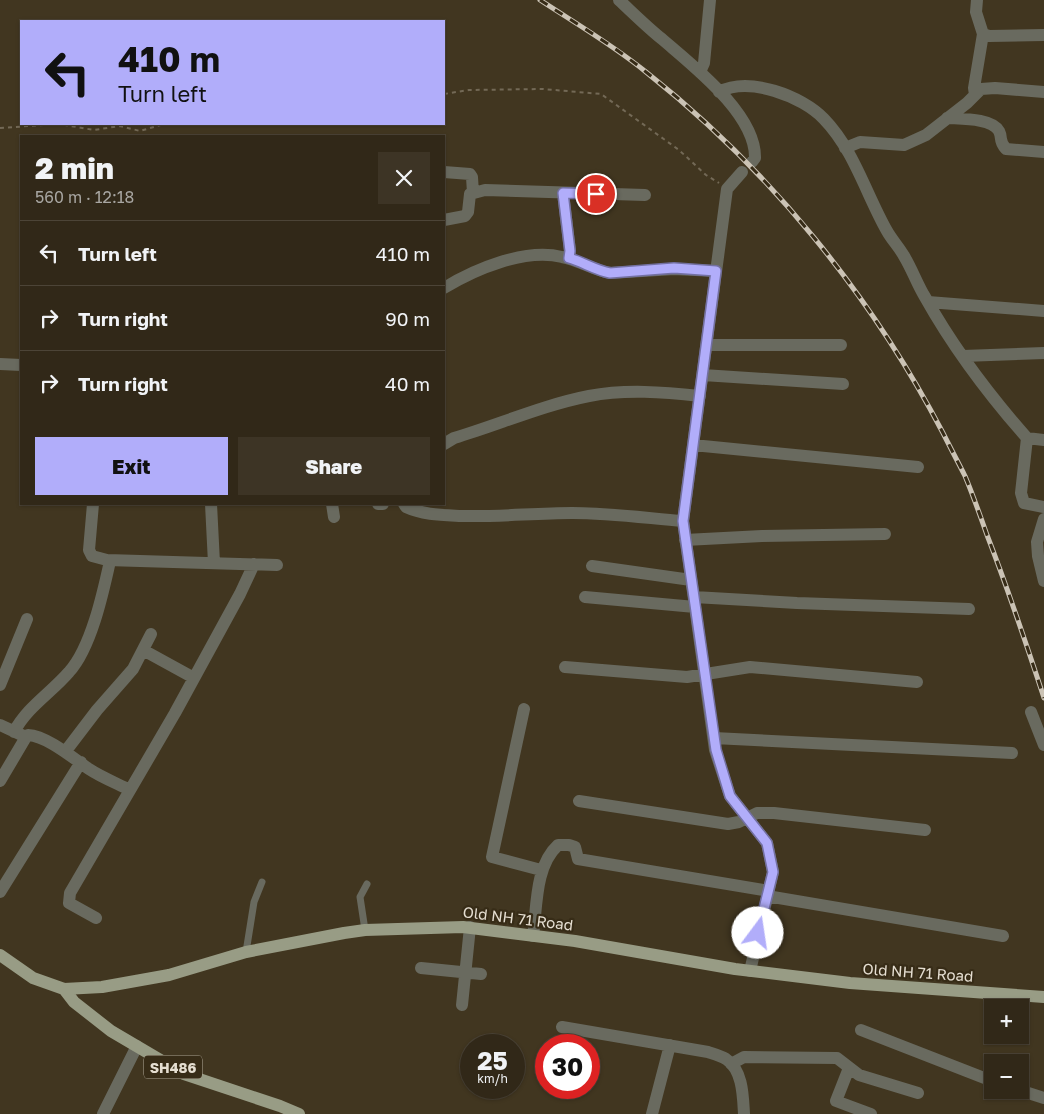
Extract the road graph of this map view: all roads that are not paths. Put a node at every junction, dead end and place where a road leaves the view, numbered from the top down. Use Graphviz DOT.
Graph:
graph roads {
  1 [pos="619,0"];
  2 [pos="710,0"];
  3 [pos="978,0"];
  4 [pos="983,34"];
  5 [pos="1044,35"];
  6 [pos="700,72"];
  7 [pos="719,92"];
  8 [pos="1044,92"];
  9 [pos="974,94"];
  10 [pos="948,118"];
  11 [pos="845,148"];
  12 [pos="1044,152"];
  13 [pos="752,162"];
  14 [pos="445,172"];
  15 [pos="742,172"];
  16 [pos="473,193"];
  17 [pos="563,193"];
  18 [pos="645,195"];
  19 [pos="445,220"];
  20 [pos="569,258"];
  21 [pos="716,271"];
  22 [pos="445,287"];
  23 [pos="928,302"];
  24 [pos="1044,311"];
  25 [pos="707,345"];
  26 [pos="840,345"];
  27 [pos="1044,353"];
  28 [pos="963,356"];
  29 [pos="0,364"];
  30 [pos="20,365"];
  31 [pos="703,375"];
  32 [pos="843,384"];
  33 [pos="700,396"];
  34 [pos="1027,438"];
  35 [pos="1044,440"];
  36 [pos="445,443"];
  37 [pos="693,445"];
  38 [pos="918,467"];
  39 [pos="93,505"];
  40 [pos="211,505"];
  41 [pos="332,505"];
  42 [pos="405,505"];
  43 [pos="1044,507"];
  44 [pos="334,517"];
  45 [pos="1044,519"];
  46 [pos="683,521"];
  47 [pos="885,534"];
  48 [pos="685,540"];
  49 [pos="110,560"];
  50 [pos="214,563"];
  51 [pos="254,564"];
  52 [pos="278,565"];
  53 [pos="592,566"];
  54 [pos="691,580"];
  55 [pos="1044,581"];
  56 [pos="585,597"];
  57 [pos="694,602"];
  58 [pos="969,609"];
  59 [pos="27,619"];
  60 [pos="151,634"];
  61 [pos="143,650"];
  62 [pos="565,667"];
  63 [pos="705,674"];
  64 [pos="194,678"];
  65 [pos="917,682"];
  66 [pos="0,685"];
  67 [pos="524,709"];
  68 [pos="1031,712"];
  69 [pos="0,726"];
  70 [pos="14,732"];
  71 [pos="26,737"];
  72 [pos="714,738"];
  73 [pos="1044,745"];
  74 [pos="65,752"];
  75 [pos="1012,753"];
  76 [pos="81,762"];
  77 [pos="0,781"];
  78 [pos="130,790"];
  79 [pos="579,801"];
  80 [pos="748,818"];
  81 [pos="925,830"];
  82 [pos="542,870"];
  83 [pos="262,882"];
  84 [pos="367,884"];
  85 [pos="0,892"];
  86 [pos="768,894"];
  87 [pos="96,918"];
  88 [pos="470,927"];
  89 [pos="366,930"];
  90 [pos="533,936"];
  91 [pos="1003,936"];
  92 [pos="246,952"];
  93 [pos="0,955"];
  94 [pos="421,968"];
  95 [pos="750,970"];
  96 [pos="465,972"];
  97 [pos="481,974"];
  98 [pos="64,989"];
  99 [pos="1044,998"];
  100 [pos="462,1005"];
  101 [pos="562,1027"];
  102 [pos="861,1030"];
  103 [pos="670,1045"];
  104 [pos="137,1046"];
  105 [pos="731,1064"];
  106 [pos="849,1068"];
  107 [pos="984,1078"];
  108 [pos="918,1093"];
  109 [pos="1029,1093"];
  110 [pos="1044,1098"];
  111 [pos="293,1113"];
  112 [pos="865,1113"];
  113 [pos="103,1114"];
  114 [pos="652,1114"];
  115 [pos="744,1114"];
  1 -- 6 [label="street"];
  2 -- 6 [label="street"];
  3 -- 4 [label="street"];
  4 -- 5 [label="street"];
  4 -- 9 [label="street"];
  6 -- 7 [label="street"];
  7 -- 11 [label="street"];
  7 -- 13 [label="street"];
  8 -- 9 [label="street"];
  9 -- 10 [label="street"];
  10 -- 11 [label="street"];
  10 -- 12 [label="street"];
  11 -- 23 [label="street"];
  14 -- 16 [label="street"];
  15 -- 21 [label="street"];
  16 -- 17 [label="street"];
  16 -- 19 [label="street"];
  17 -- 18 [label="street"];
  17 -- 20 [label="street"];
  20 -- 21 [label="street"];
  20 -- 22 [label="street"];
  21 -- 25 [label="street"];
  23 -- 24 [label="street"];
  23 -- 28 [label="street"];
  25 -- 26 [label="street"];
  25 -- 31 [label="street"];
  27 -- 28 [label="street"];
  28 -- 34 [label="street"];
  29 -- 30 [label="street"];
  31 -- 32 [label="street"];
  31 -- 33 [label="street"];
  33 -- 36 [label="street"];
  33 -- 37 [label="street"];
  34 -- 35 [label="street"];
  34 -- 43 [label="street"];
  37 -- 38 [label="street"];
  37 -- 46 [label="street"];
  39 -- 49 [label="street"];
  40 -- 50 [label="street"];
  41 -- 44 [label="street"];
  42 -- 46 [label="street"];
  45 -- 55 [label="street"];
  46 -- 48 [label="street"];
  47 -- 48 [label="street"];
  48 -- 54 [label="street"];
  49 -- 50 [label="street"];
  49 -- 70 [label="street"];
  50 -- 51 [label="street"];
  51 -- 52 [label="street"];
  51 -- 64 [label="street"];
  53 -- 54 [label="street"];
  54 -- 57 [label="street"];
  56 -- 57 [label="street"];
  57 -- 58 [label="street"];
  57 -- 63 [label="street"];
  59 -- 66 [label="street"];
  60 -- 61 [label="street"];
  61 -- 64 [label="street"];
  61 -- 74 [label="street"];
  62 -- 63 [label="street"];
  63 -- 65 [label="street"];
  63 -- 72 [label="street"];
  64 -- 78 [label="street"];
  67 -- 82 [label="street"];
  68 -- 73 [label="street"];
  69 -- 70 [label="street"];
  70 -- 71 [label="street"];
  71 -- 74 [label="street"];
  71 -- 77 [label="street"];
  72 -- 75 [label="street"];
  72 -- 80 [label="street"];
  74 -- 76 [label="street"];
  76 -- 78 [label="street"];
  76 -- 85 [label="street"];
  78 -- 87 [label="street"];
  79 -- 80 [label="street"];
  80 -- 81 [label="street"];
  80 -- 86 [label="street"];
  82 -- 86 [label="street"];
  82 -- 90 [label="street"];
  83 -- 92 [label="lane"];
  84 -- 89 [label="lane"];
  86 -- 91 [label="street"];
  86 -- 95 [label="street"];
  88 -- 89 [label="main road, Old NH 71 Road"];
  88 -- 90 [label="main road, Old NH 71 Road"];
  88 -- 96 [label="street"];
  89 -- 92 [label="main road, Old NH 71 Road"];
  90 -- 95 [label="main road, Old NH 71 Road"];
  92 -- 98 [label="main road, Old NH 71 Road"];
  93 -- 98 [label="main road, Old NH 71 Road"];
  94 -- 96 [label="street"];
  95 -- 99 [label="main road, Old NH 71 Road"];
  96 -- 97 [label="street"];
  96 -- 100 [label="street"];
  98 -- 104 [label="main road, SH486"];
  101 -- 103 [label="street"];
  102 -- 107 [label="street"];
  103 -- 105 [label="street"];
  103 -- 114 [label="street"];
  104 -- 111 [label="main road, SH486"];
  104 -- 113 [label="street"];
  105 -- 106 [label="street"];
  105 -- 115 [label="street"];
  106 -- 108 [label="street"];
  106 -- 112 [label="street"];
  109 -- 110 [label="street"];
}
